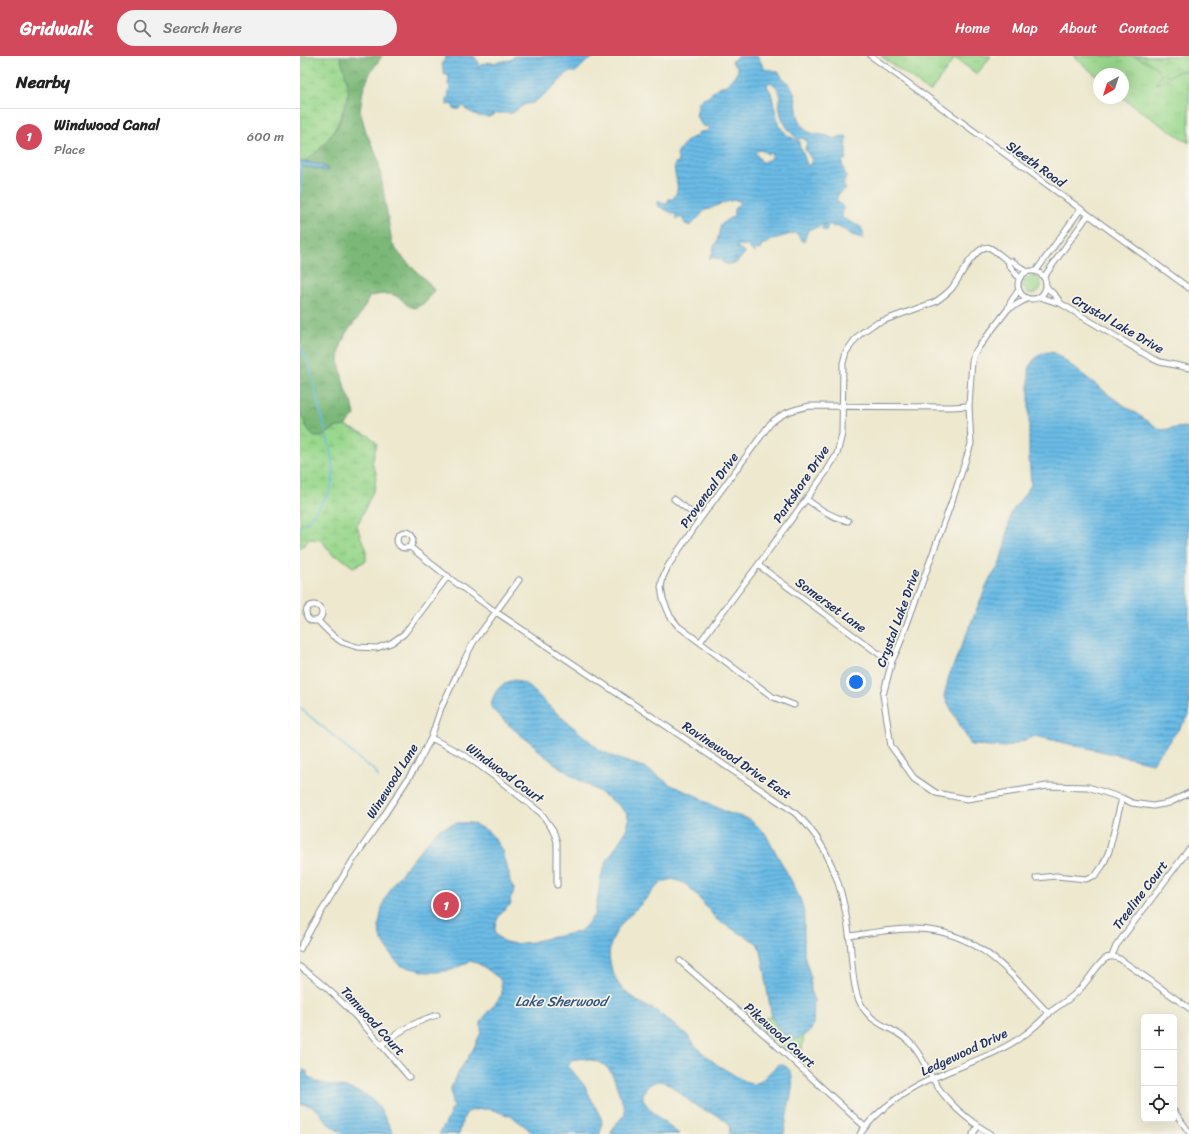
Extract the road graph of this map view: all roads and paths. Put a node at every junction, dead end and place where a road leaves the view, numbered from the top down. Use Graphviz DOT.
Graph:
graph roads {
  1 [pos="871,56"];
  2 [pos="1080,210"];
  3 [pos="1088,215"];
  4 [pos="1008,262"];
  5 [pos="1026,271"];
  6 [pos="1036,271"];
  7 [pos="1044,277"];
  8 [pos="1019,278"];
  9 [pos="1046,286"];
  10 [pos="1189,288"];
  11 [pos="1018,291"];
  12 [pos="1040,297"];
  13 [pos="1027,299"];
  14 [pos="1060,303"];
  15 [pos="1008,309"];
  16 [pos="1189,368"];
  17 [pos="843,406"];
  18 [pos="969,406"];
  19 [pos="674,499"];
  20 [pos="806,499"];
  21 [pos="700,519"];
  22 [pos="848,521"];
  23 [pos="410,547"];
  24 [pos="758,565"];
  25 [pos="448,576"];
  26 [pos="519,580"];
  27 [pos="496,612"];
  28 [pos="318,621"];
  29 [pos="700,642"];
  30 [pos="892,661"];
  31 [pos="794,705"];
  32 [pos="431,738"];
  33 [pos="1189,793"];
  34 [pos="1122,798"];
  35 [pos="1189,849"];
  36 [pos="1036,878"];
  37 [pos="557,885"];
  38 [pos="849,936"];
  39 [pos="300,949"];
  40 [pos="1112,956"];
  41 [pos="680,961"];
  42 [pos="300,968"];
  43 [pos="1189,1008"];
  44 [pos="1049,1014"];
  45 [pos="437,1015"];
  46 [pos="381,1046"];
  47 [pos="409,1077"];
  48 [pos="932,1079"];
  49 [pos="1177,1116"];
  50 [pos="978,1126"];
  51 [pos="865,1127"];
  52 [pos="1189,1132"];
  53 [pos="860,1134"];
  54 [pos="973,1134"];
  55 [pos="991,1134"];
  1 -- 2 [label="street, Sleeth Road"];
  2 -- 3 [label="street, Sleeth Road"];
  2 -- 6 [label="street"];
  3 -- 7 [label="street"];
  3 -- 10 [label="street, Sleeth Road"];
  4 -- 5 [label="street, Parkshore Drive"];
  4 -- 8 [label="street, Parkshore Drive"];
  4 -- 17 [label="street, Parkshore Drive"];
  5 -- 6 [label="street"];
  5 -- 8 [label="street"];
  6 -- 7 [label="street"];
  7 -- 9 [label="street, Crystal Lake Drive"];
  8 -- 11 [label="street, Crystal Lake Drive"];
  9 -- 12 [label="street"];
  9 -- 14 [label="street, Crystal Lake Drive"];
  11 -- 13 [label="street"];
  11 -- 15 [label="street, Crystal Lake Drive"];
  12 -- 13 [label="street, Crystal Lake Drive"];
  12 -- 14 [label="street, Crystal Lake Drive"];
  13 -- 15 [label="street, Crystal Lake Drive"];
  14 -- 16 [label="street, Crystal Lake Drive"];
  15 -- 18 [label="street, Crystal Lake Drive"];
  17 -- 18 [label="street, Provencal Drive"];
  17 -- 20 [label="street, Parkshore Drive"];
  17 -- 21 [label="street, Provencal Drive"];
  18 -- 30 [label="street, Crystal Lake Drive"];
  19 -- 21 [label="street"];
  20 -- 22 [label="street"];
  20 -- 24 [label="street, Parkshore Drive"];
  21 -- 29 [label="street, Provencal Drive"];
  23 -- 25 [label="street, Ravinewood Drive East"];
  24 -- 29 [label="street, Parkshore Drive"];
  24 -- 30 [label="street, Somerset Lane"];
  25 -- 27 [label="street, Ravinewood Drive East"];
  25 -- 28 [label="street"];
  26 -- 27 [label="street, Winewood Lane"];
  27 -- 32 [label="street, Winewood Lane"];
  27 -- 38 [label="street, Ravinewood Drive East"];
  29 -- 31 [label="street, Provencal Drive"];
  30 -- 34 [label="street, Crystal Lake Drive"];
  32 -- 37 [label="street, Windwood Court"];
  32 -- 39 [label="street, Winewood Lane"];
  33 -- 34 [label="street, Crystal Lake Drive"];
  34 -- 36 [label="street"];
  35 -- 40 [label="street, Treeline Court"];
  38 -- 44 [label="street"];
  38 -- 48 [label="street, Ravinewood Drive East"];
  40 -- 43 [label="street"];
  40 -- 44 [label="street, Ledgewood Drive"];
  41 -- 51 [label="street, Pikewood Court"];
  42 -- 46 [label="street, Tamwood Court"];
  44 -- 48 [label="street, Ledgewood Drive"];
  45 -- 46 [label="street"];
  46 -- 47 [label="street, Tamwood Court"];
  48 -- 50 [label="street, Ravinewood Drive East"];
  48 -- 51 [label="street, Ledgewood Drive"];
  49 -- 52 [label="street"];
  50 -- 54 [label="street"];
  50 -- 55 [label="street, Ravinewood Drive East"];
  51 -- 53 [label="street, Ledgewood Drive"];
}
